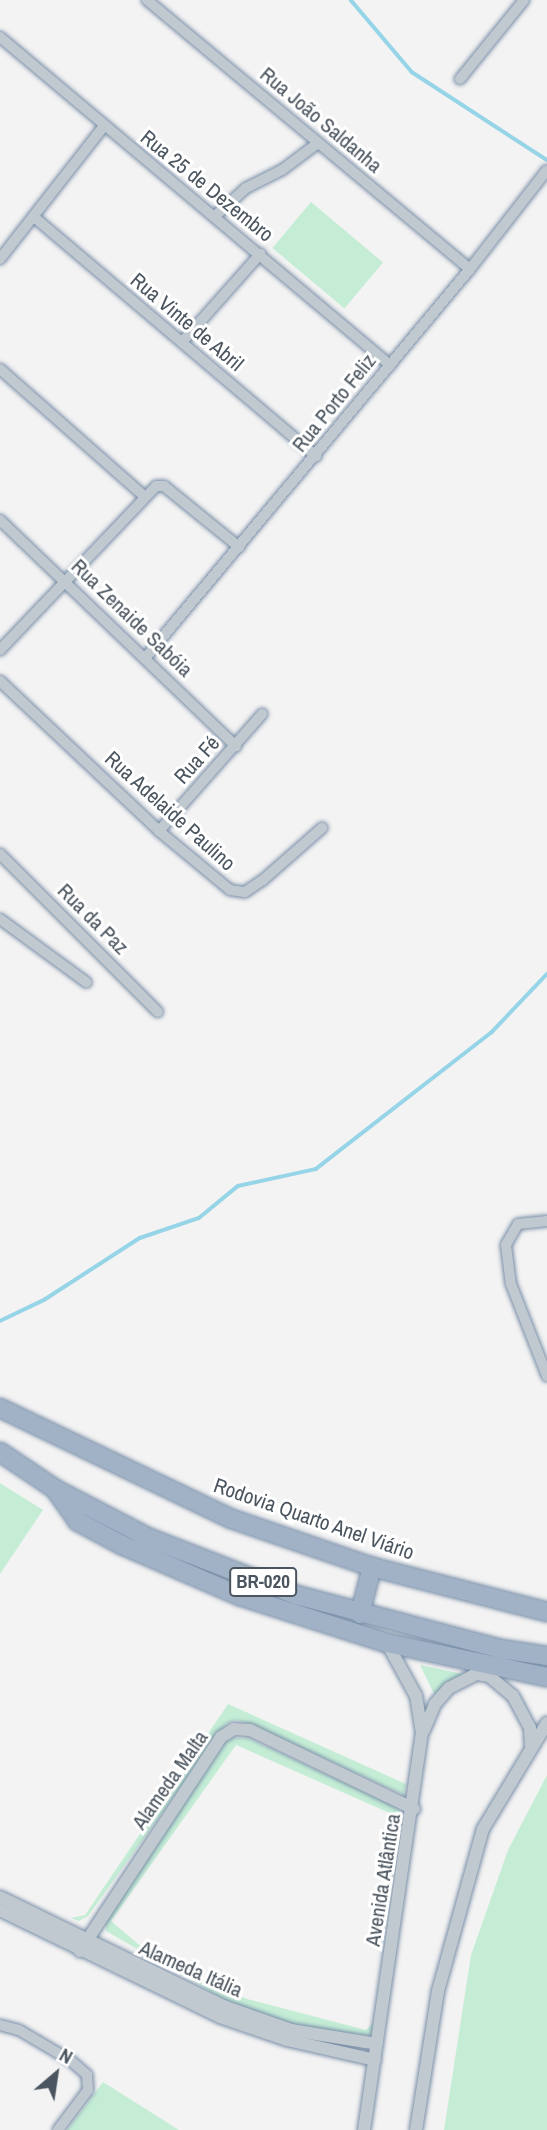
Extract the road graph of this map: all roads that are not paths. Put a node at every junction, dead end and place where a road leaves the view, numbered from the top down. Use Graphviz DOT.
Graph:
graph roads {
  1 [pos="147,0"];
  2 [pos="524,0"];
  3 [pos="0,37"];
  4 [pos="460,79"];
  5 [pos="104,126"];
  6 [pos="318,143"];
  7 [pos="547,170"];
  8 [pos="215,215"];
  9 [pos="34,217"];
  10 [pos="260,254"];
  11 [pos="0,259"];
  12 [pos="470,269"];
  13 [pos="182,342"];
  14 [pos="390,365"];
  15 [pos="0,369"];
  16 [pos="316,456"];
  17 [pos="144,496"];
  18 [pos="0,520"];
  19 [pos="239,547"];
  20 [pos="66,580"];
  21 [pos="0,650"];
  22 [pos="146,657"];
  23 [pos="0,681"];
  24 [pos="262,715"];
  25 [pos="236,746"];
  26 [pos="322,828"];
  27 [pos="159,831"];
  28 [pos="0,854"];
  29 [pos="0,919"];
  30 [pos="86,982"];
  31 [pos="158,1012"];
  32 [pos="547,1221"];
  33 [pos="547,1376"];
  34 [pos="0,1408"];
  35 [pos="0,1452"];
  36 [pos="55,1489"];
  37 [pos="372,1567"];
  38 [pos="547,1612"];
  39 [pos="360,1614"];
  40 [pos="387,1643"];
  41 [pos="547,1656"];
  42 [pos="547,1677"];
  43 [pos="547,1723"];
  44 [pos="422,1733"];
  45 [pos="531,1745"];
  46 [pos="414,1809"];
  47 [pos="0,1897"];
  48 [pos="0,1910"];
  49 [pos="81,1951"];
  50 [pos="0,2025"];
  51 [pos="377,2044"];
  52 [pos="375,2060"];
  53 [pos="58,2130"];
  54 [pos="364,2130"];
  55 [pos="416,2130"];
  1 -- 6 [label="street, Rua João Saldanha"];
  2 -- 4 [label="street"];
  3 -- 5 [label="street, Rua 25 de Dezembro"];
  5 -- 8 [label="street, Rua 25 de Dezembro"];
  5 -- 9 [label="street"];
  6 -- 8 [label="street"];
  6 -- 12 [label="street, Rua João Saldanha"];
  7 -- 12 [label="street, Rua Porto Feliz"];
  8 -- 10 [label="street, Rua 25 de Dezembro"];
  9 -- 11 [label="street"];
  9 -- 13 [label="street, Rua Vinte de Abril"];
  10 -- 13 [label="street"];
  10 -- 14 [label="street, Rua 25 de Dezembro"];
  12 -- 14 [label="street, Rua Porto Feliz"];
  13 -- 16 [label="street, Rua Vinte de Abril"];
  14 -- 16 [label="street, Rua Porto Feliz"];
  15 -- 17 [label="street"];
  16 -- 19 [label="street, Rua Porto Feliz"];
  17 -- 19 [label="street"];
  17 -- 20 [label="street"];
  18 -- 20 [label="street, Rua Zenaide Sabóia"];
  19 -- 22 [label="street, Rua Porto Feliz"];
  20 -- 21 [label="street"];
  20 -- 22 [label="street, Rua Zenaide Sabóia"];
  22 -- 25 [label="street, Rua Zenaide Sabóia"];
  23 -- 27 [label="street, Rua Adelaide Paulino"];
  24 -- 25 [label="street, Rua Fé"];
  25 -- 27 [label="street, Rua Fé"];
  26 -- 27 [label="street, Rua Adelaide Paulino"];
  28 -- 31 [label="street, Rua da Paz"];
  29 -- 30 [label="street"];
  32 -- 33 [label="street"];
  34 -- 37 [label="highway, Rodovia Quarto Anel Viário / BR-020"];
  35 -- 36 [label="highway, BR-020"];
  36 -- 39 [label="highway, BR-020"];
  36 -- 40 [label="highway"];
  37 -- 38 [label="highway, Rodovia Quarto Anel Viário / BR-020"];
  37 -- 39 [label="highway"];
  39 -- 41 [label="highway, BR-020"];
  40 -- 42 [label="highway"];
  40 -- 44 [label="street, Avenida Atlântica"];
  43 -- 45 [label="street"];
  44 -- 45 [label="street"];
  44 -- 46 [label="street, Avenida Atlântica"];
  45 -- 55 [label="street"];
  46 -- 49 [label="street, Alameda Malta"];
  46 -- 51 [label="street, Avenida Atlântica"];
  47 -- 49 [label="street, Alameda Itália"];
  48 -- 49 [label="street, Alameda Itália"];
  49 -- 51 [label="street, Alameda Itália"];
  49 -- 52 [label="street, Alameda Itália"];
  50 -- 53 [label="street"];
  51 -- 52 [label="street, Avenida Atlântica"];
  52 -- 54 [label="street, Avenida Atlântica"];
}
